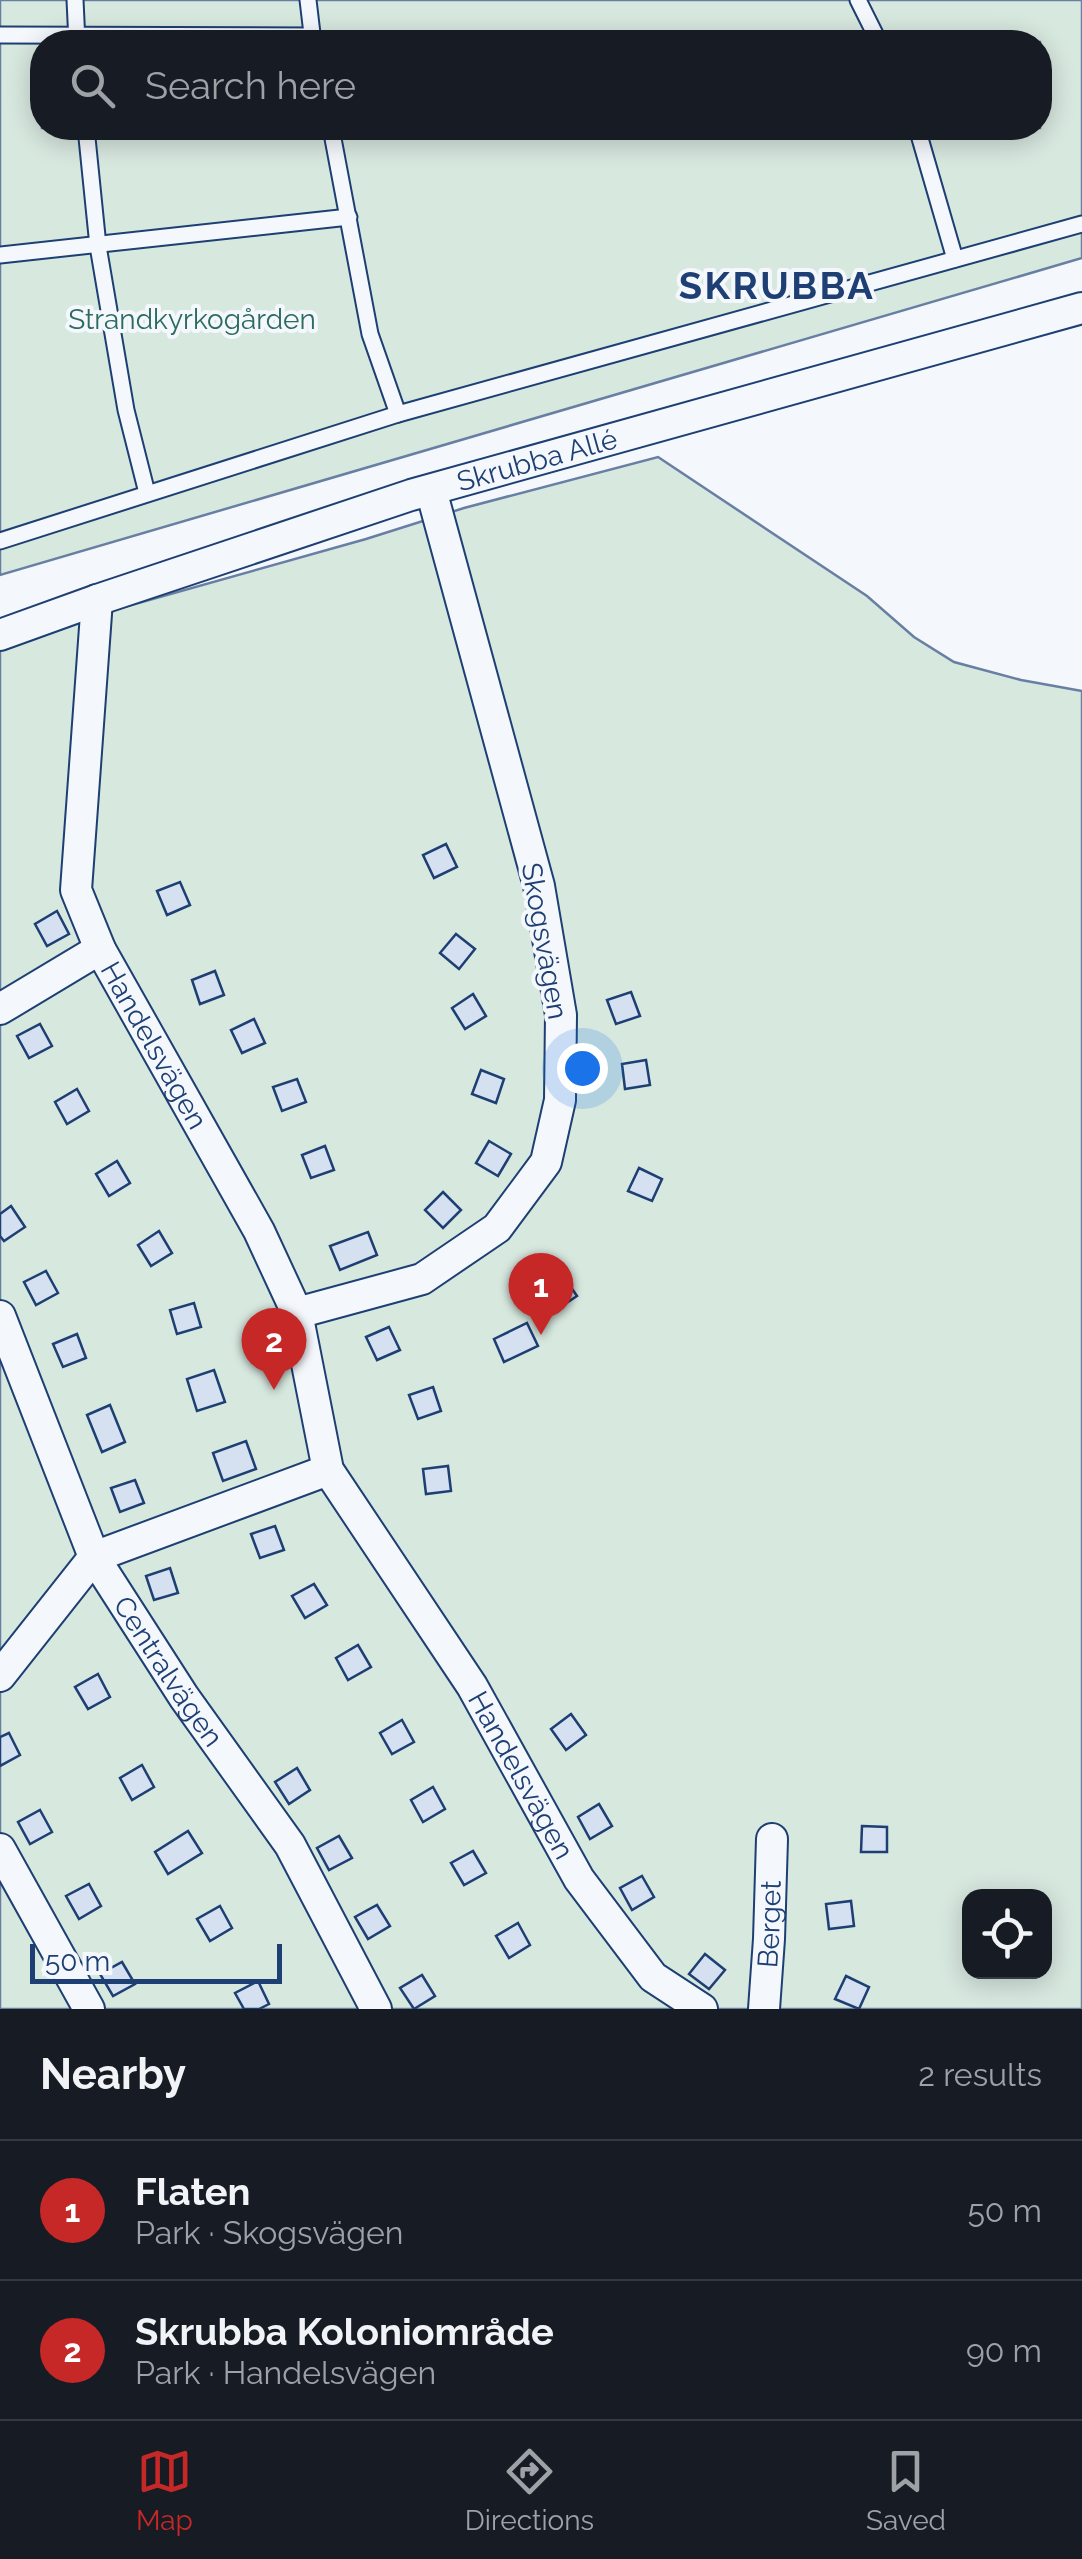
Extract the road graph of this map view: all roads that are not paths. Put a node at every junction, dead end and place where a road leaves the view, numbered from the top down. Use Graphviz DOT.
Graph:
graph roads {
  1 [pos="75,0"];
  2 [pos="308,0"];
  3 [pos="858,0"];
  4 [pos="77,30"];
  5 [pos="312,30"];
  6 [pos="874,30"];
  7 [pos="0,35"];
  8 [pos="30,37"];
  9 [pos="87,140"];
  10 [pos="333,140"];
  11 [pos="920,140"];
  12 [pos="349,217"];
  13 [pos="1082,224"];
  14 [pos="98,246"];
  15 [pos="0,255"];
  16 [pos="954,259"];
  17 [pos="1082,308"];
  18 [pos="398,414"];
  19 [pos="431,490"];
  20 [pos="148,493"];
  21 [pos="0,541"];
  22 [pos="96,600"];
  23 [pos="0,636"];
  24 [pos="100,949"];
  25 [pos="0,1009"];
  26 [pos="297,1313"];
  27 [pos="0,1316"];
  28 [pos="328,1470"];
  29 [pos="94,1557"];
  30 [pos="0,1676"];
  31 [pos="772,1839"];
  32 [pos="0,1849"];
  33 [pos="89,2009"];
  34 [pos="376,2009"];
  35 [pos="702,2009"];
  36 [pos="764,2009"];
  1 -- 4 [label="lane"];
  2 -- 5 [label="lane"];
  3 -- 6 [label="lane"];
  7 -- 8 [label="lane"];
  9 -- 14 [label="lane"];
  10 -- 12 [label="lane"];
  11 -- 16 [label="lane"];
  12 -- 14 [label="lane"];
  12 -- 18 [label="lane"];
  13 -- 16 [label="lane"];
  14 -- 15 [label="lane"];
  14 -- 20 [label="lane"];
  16 -- 18 [label="lane"];
  17 -- 19 [label="street, Skrubba Allé"];
  18 -- 20 [label="lane"];
  19 -- 22 [label="street, Skrubba Allé"];
  19 -- 26 [label="street, Skogsvägen"];
  20 -- 21 [label="lane"];
  22 -- 23 [label="street, Skrubba Allé"];
  22 -- 24 [label="street, Handelsvägen"];
  24 -- 25 [label="street"];
  24 -- 26 [label="street, Handelsvägen"];
  26 -- 28 [label="street, Handelsvägen"];
  27 -- 29 [label="street, Centralvägen"];
  28 -- 29 [label="street"];
  28 -- 35 [label="street, Handelsvägen"];
  29 -- 30 [label="street"];
  29 -- 34 [label="street, Centralvägen"];
  31 -- 36 [label="street, Berget"];
  32 -- 33 [label="street"];
}
